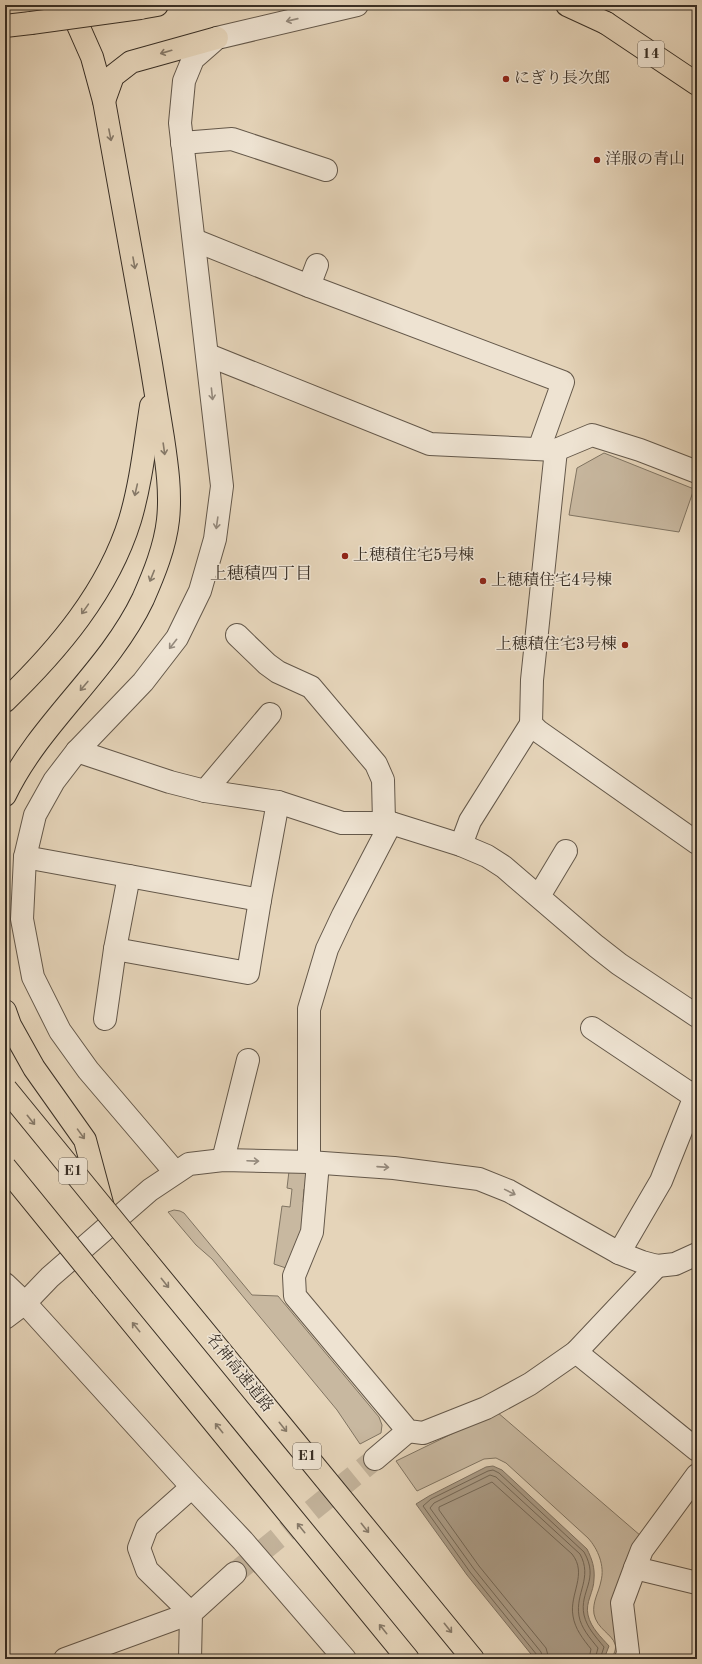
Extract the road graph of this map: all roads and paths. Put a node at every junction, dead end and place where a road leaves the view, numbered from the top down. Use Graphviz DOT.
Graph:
graph roads {
  1 [pos="69,5"];
  2 [pos="95,5"];
  3 [pos="357,5"];
  4 [pos="567,5"];
  5 [pos="583,5"];
  6 [pos="591,5"];
  7 [pos="148,6"];
  8 [pos="606,23"];
  9 [pos="5,26"];
  10 [pos="217,38"];
  11 [pos="92,57"];
  12 [pos="697,84"];
  13 [pos="104,101"];
  14 [pos="182,143"];
  15 [pos="326,170"];
  16 [pos="194,240"];
  17 [pos="317,265"];
  18 [pos="309,286"];
  19 [pos="208,355"];
  20 [pos="155,383"];
  21 [pos="548,450"];
  22 [pos="697,472"];
  23 [pos="237,635"];
  24 [pos="5,701"];
  25 [pos="270,714"];
  26 [pos="531,724"];
  27 [pos="77,751"];
  28 [pos="205,791"];
  29 [pos="5,795"];
  30 [pos="278,802"];
  31 [pos="387,823"];
  32 [pos="697,843"];
  33 [pos="461,845"];
  34 [pos="566,851"];
  35 [pos="25,857"];
  36 [pos="129,876"];
  37 [pos="539,896"];
  38 [pos="260,900"];
  39 [pos="115,949"];
  40 [pos="5,1011"];
  41 [pos="697,1016"];
  42 [pos="104,1019"];
  43 [pos="592,1028"];
  44 [pos="248,1060"];
  45 [pos="6,1089"];
  46 [pos="696,1094"];
  47 [pos="223,1160"];
  48 [pos="314,1163"];
  49 [pos="5,1167"];
  50 [pos="175,1172"];
  51 [pos="5,1182"];
  52 [pos="103,1207"];
  53 [pos="619,1253"];
  54 [pos="697,1254"];
  55 [pos="657,1266"];
  56 [pos="97,1279"];
  57 [pos="5,1284"];
  58 [pos="25,1304"];
  59 [pos="5,1318"];
  60 [pos="576,1352"];
  61 [pos="408,1431"];
  62 [pos="697,1450"];
  63 [pos="375,1459"];
  64 [pos="697,1474"];
  65 [pos="192,1487"];
  66 [pos="635,1568"];
  67 [pos="235,1573"];
  68 [pos="697,1583"];
  69 [pos="190,1613"];
  70 [pos="632,1657"];
  71 [pos="65,1659"];
  72 [pos="190,1659"];
  73 [pos="345,1659"];
  74 [pos="408,1659"];
  75 [pos="473,1659"];
  1 -- 11 [label="main road"];
  2 -- 11 [label="main road"];
  3 -- 10 [label="street, one-way"];
  4 -- 8 [label="main road"];
  5 -- 8 [label="main road"];
  6 -- 8 [label="main road"];
  7 -- 9 [label="main road, bridge"];
  8 -- 12 [label="main road, 14"];
  10 -- 13 [label="main road, one-way"];
  10 -- 14 [label="street"];
  11 -- 13 [label="main road"];
  13 -- 20 [label="main road, one-way"];
  14 -- 15 [label="street"];
  14 -- 16 [label="street"];
  16 -- 18 [label="street"];
  16 -- 19 [label="street"];
  17 -- 18 [label="street"];
  18 -- 21 [label="street"];
  19 -- 21 [label="street"];
  19 -- 27 [label="street, one-way"];
  20 -- 24 [label="main road, one-way"];
  20 -- 29 [label="main road, one-way"];
  21 -- 22 [label="street"];
  21 -- 26 [label="street"];
  23 -- 31 [label="street"];
  25 -- 28 [label="street"];
  26 -- 32 [label="street"];
  26 -- 33 [label="street"];
  27 -- 28 [label="street"];
  27 -- 35 [label="street"];
  28 -- 30 [label="street"];
  30 -- 31 [label="street"];
  30 -- 38 [label="street"];
  31 -- 33 [label="street"];
  31 -- 48 [label="street"];
  33 -- 37 [label="street"];
  34 -- 37 [label="street"];
  35 -- 36 [label="street"];
  35 -- 50 [label="street"];
  36 -- 38 [label="street"];
  36 -- 39 [label="street"];
  37 -- 41 [label="street"];
  38 -- 39 [label="street"];
  39 -- 42 [label="street"];
  40 -- 52 [label="main road, one-way"];
  43 -- 46 [label="street"];
  44 -- 47 [label="street"];
  45 -- 52 [label="main road, 名神高速道路 / E1, one-way, bridge"];
  46 -- 53 [label="street"];
  47 -- 48 [label="street, one-way"];
  47 -- 50 [label="street"];
  48 -- 53 [label="street, one-way"];
  48 -- 61 [label="street"];
  49 -- 56 [label="main road, bridge"];
  50 -- 58 [label="street"];
  51 -- 56 [label="main road, bridge"];
  52 -- 75 [label="main road, 名神高速道路 / E1, one-way, bridge"];
  53 -- 55 [label="street"];
  54 -- 55 [label="street"];
  55 -- 60 [label="street"];
  74 -- 56 [label="main road, one-way"];
  57 -- 58 [label="street"];
  58 -- 59 [label="street"];
  58 -- 65 [label="street"];
  60 -- 61 [label="street"];
  60 -- 62 [label="street"];
  61 -- 63 [label="street"];
  64 -- 66 [label="street"];
  65 -- 69 [label="street"];
  65 -- 73 [label="street"];
  66 -- 68 [label="street"];
  66 -- 70 [label="street"];
  67 -- 69 [label="street"];
  69 -- 71 [label="street"];
  69 -- 72 [label="street"];
}
